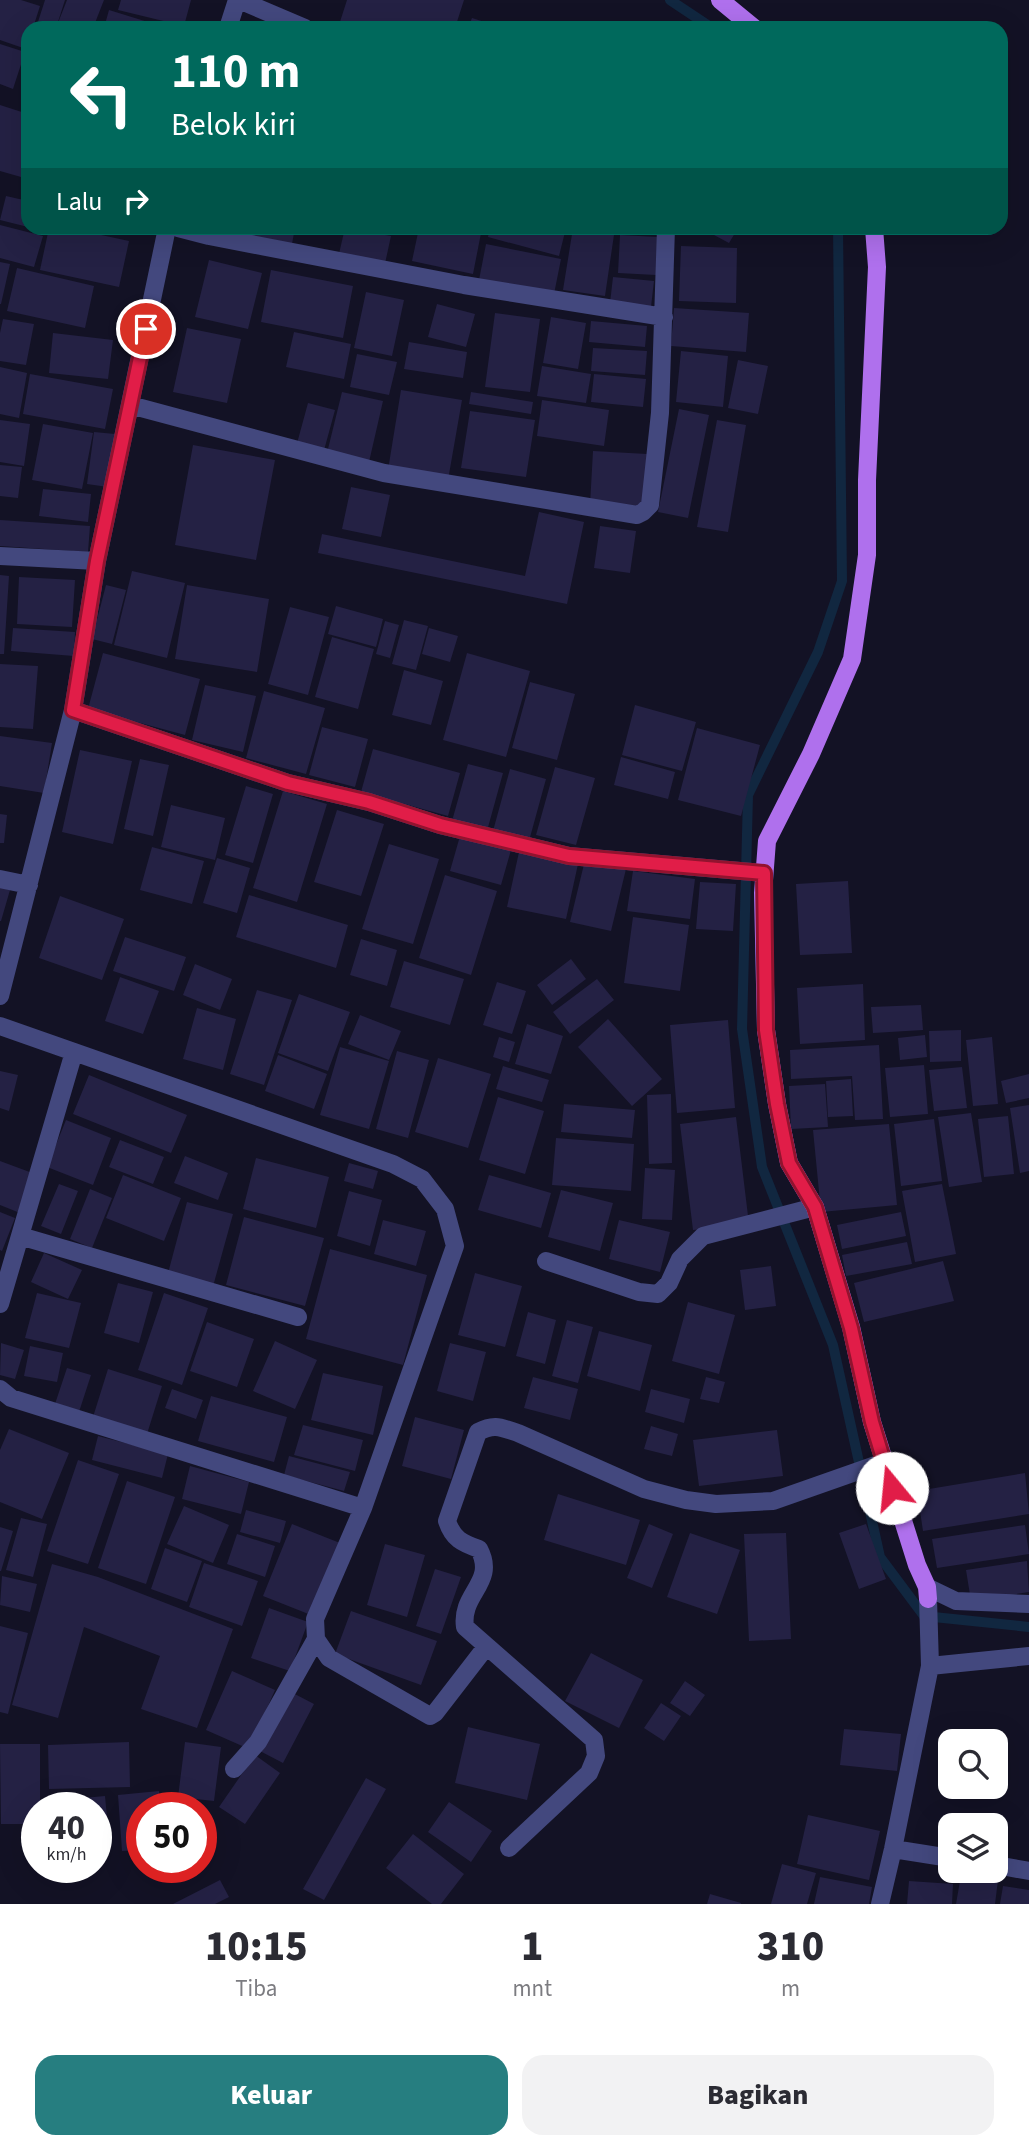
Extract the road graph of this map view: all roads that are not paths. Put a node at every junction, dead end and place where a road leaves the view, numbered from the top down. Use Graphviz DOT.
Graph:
graph roads {
  1 [pos="238,0"];
  2 [pos="720,0"];
  3 [pos="230,21"];
  4 [pos="288,21"];
  5 [pos="746,21"];
  6 [pos="166,235"];
  7 [pos="204,235"];
  8 [pos="666,235"];
  9 [pos="875,235"];
  10 [pos="664,317"];
  11 [pos="130,405"];
  12 [pos="0,556"];
  13 [pos="97,561"];
  14 [pos="73,710"];
  15 [pos="760,873"];
  16 [pos="0,878"];
  17 [pos="29,885"];
  18 [pos="0,996"];
  19 [pos="0,1026"];
  20 [pos="74,1052"];
  21 [pos="815,1207"];
  22 [pos="20,1236"];
  23 [pos="546,1261"];
  24 [pos="0,1304"];
  25 [pos="298,1317"];
  26 [pos="0,1389"];
  27 [pos="879,1464"];
  28 [pos="363,1508"];
  29 [pos="927,1593"];
  30 [pos="1029,1604"];
  31 [pos="316,1639"];
  32 [pos="486,1647"];
  33 [pos="1029,1656"];
  34 [pos="929,1660"];
  35 [pos="234,1769"];
  36 [pos="509,1848"];
  37 [pos="894,1849"];
  38 [pos="938,1856"];
  39 [pos="1008,1867"];
  40 [pos="1029,1871"];
  41 [pos="880,1904"];
  1 -- 3 [label="street"];
  1 -- 4 [label="street"];
  2 -- 5 [label="main road"];
  6 -- 11 [label="street"];
  7 -- 10 [label="street"];
  8 -- 10 [label="street"];
  9 -- 15 [label="main road"];
  10 -- 11 [label="street"];
  11 -- 13 [label="street"];
  12 -- 13 [label="street"];
  13 -- 14 [label="street"];
  14 -- 15 [label="street"];
  14 -- 17 [label="street"];
  15 -- 21 [label="main road"];
  16 -- 17 [label="street"];
  17 -- 18 [label="street"];
  19 -- 20 [label="street"];
  20 -- 22 [label="street"];
  20 -- 28 [label="street"];
  21 -- 23 [label="street"];
  21 -- 27 [label="main road"];
  22 -- 24 [label="street"];
  22 -- 25 [label="street"];
  26 -- 28 [label="street"];
  27 -- 29 [label="main road"];
  27 -- 32 [label="street"];
  28 -- 31 [label="street"];
  29 -- 30 [label="street"];
  29 -- 34 [label="street"];
  31 -- 32 [label="street"];
  31 -- 35 [label="street"];
  32 -- 36 [label="street"];
  33 -- 34 [label="street"];
  34 -- 37 [label="street"];
  37 -- 38 [label="street"];
  37 -- 41 [label="street"];
  39 -- 40 [label="street"];
}
